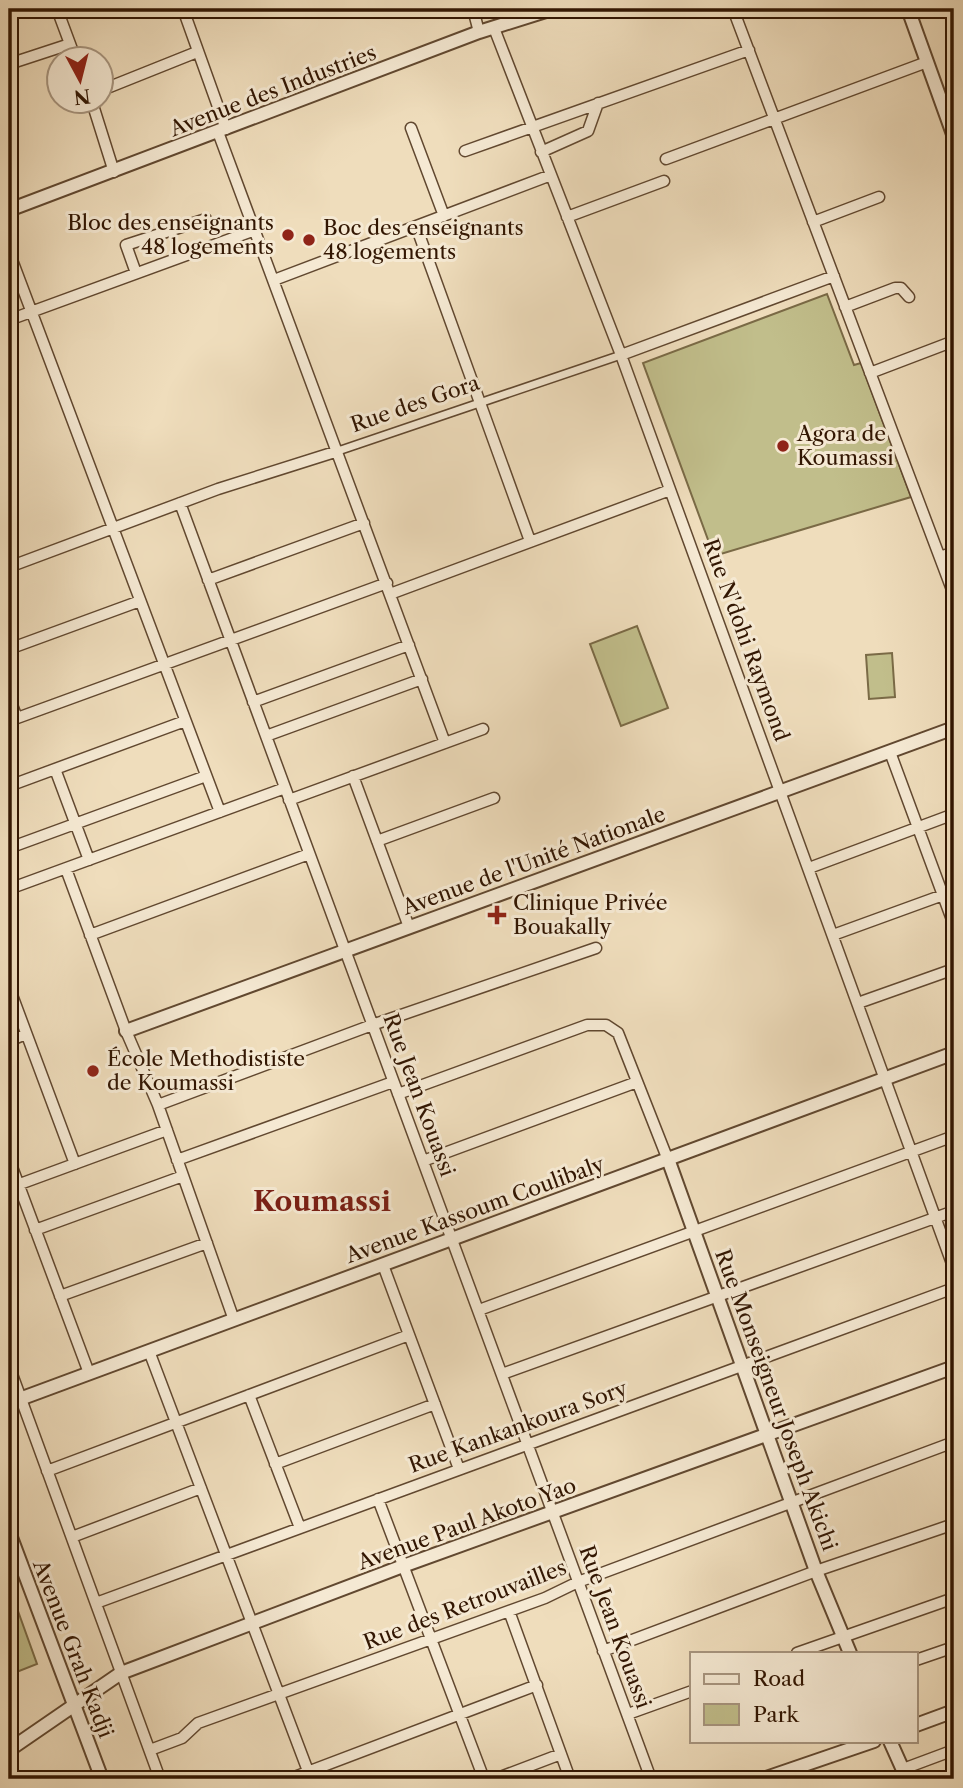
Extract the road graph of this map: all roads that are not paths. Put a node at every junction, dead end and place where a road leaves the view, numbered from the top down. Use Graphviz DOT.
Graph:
graph roads {
  1 [pos="57,9"];
  2 [pos="183,9"];
  3 [pos="473,9"];
  4 [pos="552,9"];
  5 [pos="733,9"];
  6 [pos="908,9"];
  7 [pos="494,28"];
  8 [pos="479,32"];
  9 [pos="70,44"];
  10 [pos="748,50"];
  11 [pos="197,52"];
  12 [pos="927,62"];
  13 [pos="9,64"];
  14 [pos="116,84"];
  15 [pos="598,103"];
  16 [pos="96,116"];
  17 [pos="775,118"];
  18 [pos="411,128"];
  19 [pos="530,128"];
  20 [pos="222,130"];
  21 [pos="954,137"];
  22 [pos="465,151"];
  23 [pos="541,152"];
  24 [pos="666,159"];
  25 [pos="114,172"];
  26 [pos="551,175"];
  27 [pos="664,181"];
  28 [pos="879,197"];
  29 [pos="9,210"];
  30 [pos="444,216"];
  31 [pos="567,217"];
  32 [pos="206,219"];
  33 [pos="813,222"];
  34 [pos="416,226"];
  35 [pos="255,230"];
  36 [pos="9,252"];
  37 [pos="136,273"];
  38 [pos="834,276"];
  39 [pos="274,279"];
  40 [pos="909,297"];
  41 [pos="845,307"];
  42 [pos="31,312"];
  43 [pos="9,320"];
  44 [pos="954,341"];
  45 [pos="621,355"];
  46 [pos="870,373"];
  47 [pos="479,401"];
  48 [pos="338,451"];
  49 [pos="670,490"];
  50 [pos="180,503"];
  51 [pos="364,523"];
  52 [pos="113,529"];
  53 [pos="530,541"];
  54 [pos="954,552"];
  55 [pos="940,557"];
  56 [pos="9,567"];
  57 [pos="208,580"];
  58 [pos="387,583"];
  59 [pos="390,594"];
  60 [pos="954,595"];
  61 [pos="140,601"];
  62 [pos="230,640"];
  63 [pos="410,645"];
  64 [pos="9,649"];
  65 [pos="164,664"];
  66 [pos="422,679"];
  67 [pos="9,697"];
  68 [pos="253,702"];
  69 [pos="13,720"];
  70 [pos="186,721"];
  71 [pos="954,728"];
  72 [pos="484,729"];
  73 [pos="266,736"];
  74 [pos="446,743"];
  75 [pos="890,752"];
  76 [pos="55,769"];
  77 [pos="206,776"];
  78 [pos="353,776"];
  79 [pos="9,786"];
  80 [pos="285,788"];
  81 [pos="782,791"];
  82 [pos="495,798"];
  83 [pos="289,800"];
  84 [pos="220,812"];
  85 [pos="954,814"];
  86 [pos="75,824"];
  87 [pos="918,828"];
  88 [pos="377,841"];
  89 [pos="9,848"];
  90 [pos="309,854"];
  91 [pos="89,860"];
  92 [pos="809,868"];
  93 [pos="66,869"];
  94 [pos="9,889"];
  95 [pos="954,891"];
  96 [pos="943,895"];
  97 [pos="954,925"];
  98 [pos="409,928"];
  99 [pos="90,934"];
  100 [pos="834,935"];
  101 [pos="596,948"];
  102 [pos="345,951"];
  103 [pos="954,969"];
  104 [pos="9,986"];
  105 [pos="858,1003"];
  106 [pos="372,1025"];
  107 [pos="126,1031"];
  108 [pos="26,1034"];
  109 [pos="9,1041"];
  110 [pos="954,1053"];
  111 [pos="886,1079"];
  112 [pos="393,1082"];
  113 [pos="637,1082"];
  114 [pos="398,1094"];
  115 [pos="158,1105"];
  116 [pos="167,1130"];
  117 [pos="954,1136"];
  118 [pos="912,1152"];
  119 [pos="9,1159"];
  120 [pos="177,1160"];
  121 [pos="668,1160"];
  122 [pos="423,1161"];
  123 [pos="75,1164"];
  124 [pos="183,1176"];
  125 [pos="14,1187"];
  126 [pos="954,1212"];
  127 [pos="936,1218"];
  128 [pos="36,1230"];
  129 [pos="694,1230"];
  130 [pos="452,1239"];
  131 [pos="207,1243"];
  132 [pos="383,1265"];
  133 [pos="954,1269"];
  134 [pos="954,1288"];
  135 [pos="60,1296"];
  136 [pos="720,1298"];
  137 [pos="479,1311"];
  138 [pos="234,1320"];
  139 [pos="409,1335"];
  140 [pos="149,1351"];
  141 [pos="743,1365"];
  142 [pos="9,1366"];
  143 [pos="954,1367"];
  144 [pos="89,1373"];
  145 [pos="502,1374"];
  146 [pos="249,1395"];
  147 [pos="15,1401"];
  148 [pos="435,1404"];
  149 [pos="176,1423"];
  150 [pos="767,1434"];
  151 [pos="954,1443"];
  152 [pos="528,1444"];
  153 [pos="275,1464"];
  154 [pos="459,1469"];
  155 [pos="47,1471"];
  156 [pos="201,1488"];
  157 [pos="378,1499"];
  158 [pos="793,1504"];
  159 [pos="553,1514"];
  160 [pos="954,1524"];
  161 [pos="300,1528"];
  162 [pos="9,1532"];
  163 [pos="72,1537"];
  164 [pos="226,1555"];
  165 [pos="403,1566"];
  166 [pos="816,1571"];
  167 [pos="578,1583"];
  168 [pos="954,1598"];
  169 [pos="96,1602"];
  170 [pos="509,1611"];
  171 [pos="253,1625"];
  172 [pos="843,1636"];
  173 [pos="433,1640"];
  174 [pos="954,1647"];
  175 [pos="603,1651"];
  176 [pos="800,1652"];
  177 [pos="850,1652"];
  178 [pos="918,1659"];
  179 [pos="121,1673"];
  180 [pos="537,1685"];
  181 [pos="690,1692"];
  182 [pos="279,1695"];
  183 [pos="74,1705"];
  184 [pos="954,1711"];
  185 [pos="628,1714"];
  186 [pos="460,1716"];
  187 [pos="918,1724"];
  188 [pos="871,1742"];
  189 [pos="890,1742"];
  190 [pos="9,1750"];
  191 [pos="150,1750"];
  192 [pos="954,1750"];
  193 [pos="561,1754"];
  194 [pos="905,1774"];
  195 [pos="310,1776"];
  196 [pos="102,1779"];
  197 [pos="160,1779"];
  198 [pos="289,1779"];
  199 [pos="485,1779"];
  200 [pos="495,1779"];
  201 [pos="570,1779"];
  202 [pos="651,1779"];
  203 [pos="763,1779"];
  1 -- 9 [label="street"];
  2 -- 11 [label="street"];
  3 -- 8 [label="street"];
  4 -- 7 [label="street, Avenue des Industries"];
  5 -- 10 [label="street"];
  6 -- 12 [label="street"];
  7 -- 8 [label="street, Avenue des Industries"];
  7 -- 19 [label="street, Rue N'dohi Raymond"];
  8 -- 20 [label="street, Avenue des Industries"];
  9 -- 13 [label="street"];
  10 -- 15 [label="street"];
  10 -- 17 [label="street"];
  11 -- 14 [label="street"];
  11 -- 20 [label="street"];
  12 -- 17 [label="street"];
  12 -- 21 [label="street"];
  15 -- 19 [label="street"];
  15 -- 23 [label="street"];
  16 -- 25 [label="street"];
  17 -- 24 [label="street"];
  17 -- 33 [label="street"];
  18 -- 30 [label="street"];
  19 -- 22 [label="street"];
  19 -- 23 [label="street, Rue N'dohi Raymond"];
  20 -- 25 [label="street, Avenue des Industries"];
  20 -- 35 [label="street"];
  23 -- 26 [label="street, Rue N'dohi Raymond"];
  25 -- 29 [label="street, Avenue des Industries"];
  26 -- 30 [label="street"];
  26 -- 31 [label="street, Rue N'dohi Raymond"];
  27 -- 31 [label="street"];
  28 -- 33 [label="street"];
  30 -- 34 [label="street"];
  31 -- 45 [label="street, Rue N'dohi Raymond"];
  32 -- 37 [label="street"];
  33 -- 38 [label="street"];
  34 -- 39 [label="street"];
  34 -- 47 [label="street"];
  35 -- 37 [label="street"];
  35 -- 39 [label="street"];
  36 -- 42 [label="street"];
  37 -- 42 [label="street"];
  38 -- 41 [label="street"];
  38 -- 45 [label="street, Rue des Gora"];
  39 -- 48 [label="street"];
  40 -- 41 [label="street"];
  41 -- 46 [label="street"];
  42 -- 43 [label="street"];
  42 -- 52 [label="street"];
  44 -- 46 [label="street"];
  45 -- 47 [label="street, Rue des Gora"];
  45 -- 49 [label="street, Rue N'dohi Raymond"];
  46 -- 55 [label="street"];
  47 -- 48 [label="street, Rue des Gora"];
  47 -- 53 [label="street"];
  48 -- 50 [label="street, Rue des Gora"];
  48 -- 51 [label="street"];
  49 -- 53 [label="street"];
  49 -- 81 [label="street, Rue N'dohi Raymond"];
  50 -- 52 [label="street, Rue des Gora"];
  50 -- 57 [label="street, Rue Jean Kouassi"];
  51 -- 57 [label="street"];
  51 -- 58 [label="street"];
  52 -- 56 [label="street, Rue des Gora"];
  52 -- 61 [label="street"];
  53 -- 59 [label="street"];
  54 -- 55 [label="street"];
  55 -- 60 [label="street"];
  57 -- 62 [label="street, Rue Jean Kouassi"];
  58 -- 59 [label="street"];
  58 -- 62 [label="street"];
  59 -- 63 [label="street"];
  61 -- 64 [label="street"];
  61 -- 65 [label="street"];
  62 -- 65 [label="street"];
  62 -- 68 [label="street, Rue Jean Kouassi"];
  63 -- 66 [label="street"];
  63 -- 68 [label="street"];
  65 -- 69 [label="street"];
  65 -- 70 [label="street"];
  66 -- 73 [label="street"];
  66 -- 74 [label="street"];
  67 -- 69 [label="street"];
  68 -- 73 [label="street, Rue Jean Kouassi"];
  70 -- 76 [label="street"];
  70 -- 77 [label="street"];
  71 -- 75 [label="street, Avenue de l'Unité Nationale"];
  72 -- 74 [label="street"];
  73 -- 80 [label="street, Rue Jean Kouassi"];
  74 -- 78 [label="street"];
  75 -- 81 [label="street, Avenue de l'Unité Nationale"];
  75 -- 87 [label="street"];
  76 -- 79 [label="street"];
  76 -- 86 [label="street"];
  77 -- 84 [label="street"];
  77 -- 86 [label="street"];
  78 -- 83 [label="street"];
  78 -- 88 [label="street"];
  80 -- 83 [label="street, Rue Jean Kouassi"];
  80 -- 84 [label="street"];
  81 -- 92 [label="street, Rue N'dohi Raymond"];
  81 -- 98 [label="street, Avenue de l'Unité Nationale"];
  82 -- 88 [label="street"];
  83 -- 90 [label="street, Rue Jean Kouassi"];
  84 -- 91 [label="street"];
  85 -- 87 [label="street"];
  86 -- 89 [label="street"];
  86 -- 91 [label="street"];
  87 -- 92 [label="street"];
  87 -- 96 [label="street"];
  88 -- 98 [label="street"];
  90 -- 99 [label="street"];
  90 -- 102 [label="street, Rue Jean Kouassi"];
  91 -- 93 [label="street"];
  92 -- 100 [label="street, Rue N'dohi Raymond"];
  93 -- 94 [label="street"];
  93 -- 99 [label="street"];
  95 -- 96 [label="street"];
  96 -- 97 [label="street"];
  96 -- 100 [label="street"];
  98 -- 102 [label="street, Avenue de l'Unité Nationale"];
  99 -- 107 [label="street"];
  100 -- 105 [label="street, Rue N'dohi Raymond"];
  101 -- 106 [label="street"];
  102 -- 106 [label="street, Rue Jean Kouassi"];
  102 -- 107 [label="street, Avenue de l'Unité Nationale"];
  103 -- 105 [label="street"];
  104 -- 108 [label="street"];
  105 -- 111 [label="street, Rue N'dohi Raymond"];
  106 -- 112 [label="street, Rue Jean Kouassi"];
  106 -- 115 [label="street"];
  107 -- 115 [label="street"];
  108 -- 109 [label="street"];
  108 -- 123 [label="street"];
  110 -- 111 [label="street, Avenue Kassoum Coulibaly"];
  111 -- 118 [label="street, Rue N'dohi Raymond"];
  111 -- 121 [label="street, Avenue Kassoum Coulibaly"];
  112 -- 114 [label="street, Rue Jean Kouassi"];
  112 -- 120 [label="street"];
  113 -- 114 [label="street, Rue Monseigneur Joseph Akichi"];
  113 -- 121 [label="street, Rue Monseigneur Joseph Akichi"];
  113 -- 122 [label="street"];
  114 -- 122 [label="street, Rue Jean Kouassi"];
  115 -- 116 [label="street"];
  116 -- 120 [label="street"];
  116 -- 123 [label="street"];
  117 -- 118 [label="street"];
  118 -- 127 [label="street, Rue N'dohi Raymond"];
  118 -- 129 [label="street"];
  119 -- 125 [label="street"];
  120 -- 124 [label="street"];
  121 -- 129 [label="street, Rue Monseigneur Joseph Akichi"];
  121 -- 130 [label="street, Avenue Kassoum Coulibaly"];
  122 -- 130 [label="street, Rue Jean Kouassi"];
  123 -- 125 [label="street"];
  124 -- 128 [label="street"];
  124 -- 131 [label="street"];
  125 -- 128 [label="street"];
  126 -- 127 [label="street"];
  127 -- 133 [label="street, Rue N'dohi Raymond"];
  127 -- 136 [label="street"];
  128 -- 135 [label="street"];
  129 -- 136 [label="street, Rue Monseigneur Joseph Akichi"];
  129 -- 137 [label="street"];
  130 -- 132 [label="street, Avenue Kassoum Coulibaly"];
  130 -- 137 [label="street, Rue Jean Kouassi"];
  131 -- 135 [label="street"];
  131 -- 138 [label="street"];
  132 -- 138 [label="street, Avenue Kassoum Coulibaly"];
  132 -- 139 [label="street"];
  134 -- 141 [label="street, Rue Kankankoura Sory"];
  135 -- 144 [label="street"];
  136 -- 141 [label="street, Rue Monseigneur Joseph Akichi"];
  136 -- 145 [label="street"];
  137 -- 145 [label="street, Rue Jean Kouassi"];
  138 -- 140 [label="street, Avenue Kassoum Coulibaly"];
  139 -- 146 [label="street"];
  139 -- 148 [label="street"];
  140 -- 144 [label="street, Avenue Kassoum Coulibaly"];
  140 -- 149 [label="street"];
  141 -- 150 [label="street, Rue Monseigneur Joseph Akichi"];
  141 -- 152 [label="street, Rue Kankankoura Sory"];
  142 -- 147 [label="street"];
  143 -- 150 [label="street, Avenue Paul Akoto Yao"];
  144 -- 147 [label="street, Avenue Kassoum Coulibaly"];
  145 -- 152 [label="street, Rue Jean Kouassi"];
  146 -- 149 [label="street"];
  146 -- 153 [label="street"];
  147 -- 155 [label="street"];
  148 -- 153 [label="street"];
  148 -- 154 [label="street"];
  149 -- 155 [label="street"];
  149 -- 156 [label="street"];
  150 -- 158 [label="street, Rue Monseigneur Joseph Akichi"];
  150 -- 159 [label="street, Avenue Paul Akoto Yao"];
  151 -- 158 [label="street, Rue des Retrouvailles"];
  152 -- 154 [label="street, Rue Kankankoura Sory"];
  152 -- 159 [label="street, Rue Jean Kouassi"];
  153 -- 161 [label="street"];
  154 -- 157 [label="street, Rue Kankankoura Sory"];
  155 -- 163 [label="street"];
  156 -- 163 [label="street"];
  156 -- 164 [label="street"];
  157 -- 161 [label="street, Rue Kankankoura Sory"];
  157 -- 165 [label="street"];
  158 -- 166 [label="street, Rue Monseigneur Joseph Akichi"];
  158 -- 167 [label="street, Rue des Retrouvailles"];
  159 -- 165 [label="street, Avenue Paul Akoto Yao"];
  159 -- 167 [label="street, Rue Jean Kouassi"];
  160 -- 166 [label="street"];
  161 -- 164 [label="street, Rue Kankankoura Sory"];
  162 -- 183 [label="street, Avenue Grah Kadji"];
  163 -- 169 [label="street"];
  164 -- 169 [label="street, Rue Kankankoura Sory"];
  164 -- 171 [label="street"];
  165 -- 171 [label="street, Avenue Paul Akoto Yao"];
  165 -- 173 [label="street"];
  166 -- 172 [label="street, Rue Monseigneur Joseph Akichi"];
  166 -- 175 [label="street"];
  167 -- 170 [label="street, Rue des Retrouvailles"];
  167 -- 175 [label="street, Rue Jean Kouassi"];
  168 -- 172 [label="street"];
  169 -- 179 [label="street"];
  170 -- 173 [label="street, Rue des Retrouvailles"];
  170 -- 180 [label="street"];
  171 -- 179 [label="street, Avenue Paul Akoto Yao"];
  171 -- 182 [label="street"];
  172 -- 176 [label="street"];
  172 -- 177 [label="street, Rue Monseigneur Joseph Akichi"];
  173 -- 182 [label="street, Rue des Retrouvailles"];
  173 -- 186 [label="street"];
  174 -- 178 [label="street"];
  175 -- 185 [label="street, Rue Jean Kouassi"];
  179 -- 183 [label="street, Avenue Paul Akoto Yao"];
  179 -- 191 [label="street"];
  180 -- 186 [label="street"];
  180 -- 193 [label="street"];
  181 -- 185 [label="street"];
  182 -- 191 [label="street, Rue des Retrouvailles"];
  182 -- 195 [label="street"];
  183 -- 190 [label="street, Avenue Paul Akoto Yao"];
  183 -- 196 [label="street, Avenue Grah Kadji"];
  184 -- 187 [label="street"];
  185 -- 202 [label="street, Rue Jean Kouassi"];
  186 -- 195 [label="street"];
  186 -- 199 [label="street"];
  188 -- 203 [label="street"];
  189 -- 194 [label="street"];
  191 -- 197 [label="street"];
  192 -- 194 [label="street"];
  193 -- 200 [label="street"];
  193 -- 201 [label="street"];
  195 -- 198 [label="street"];
}
